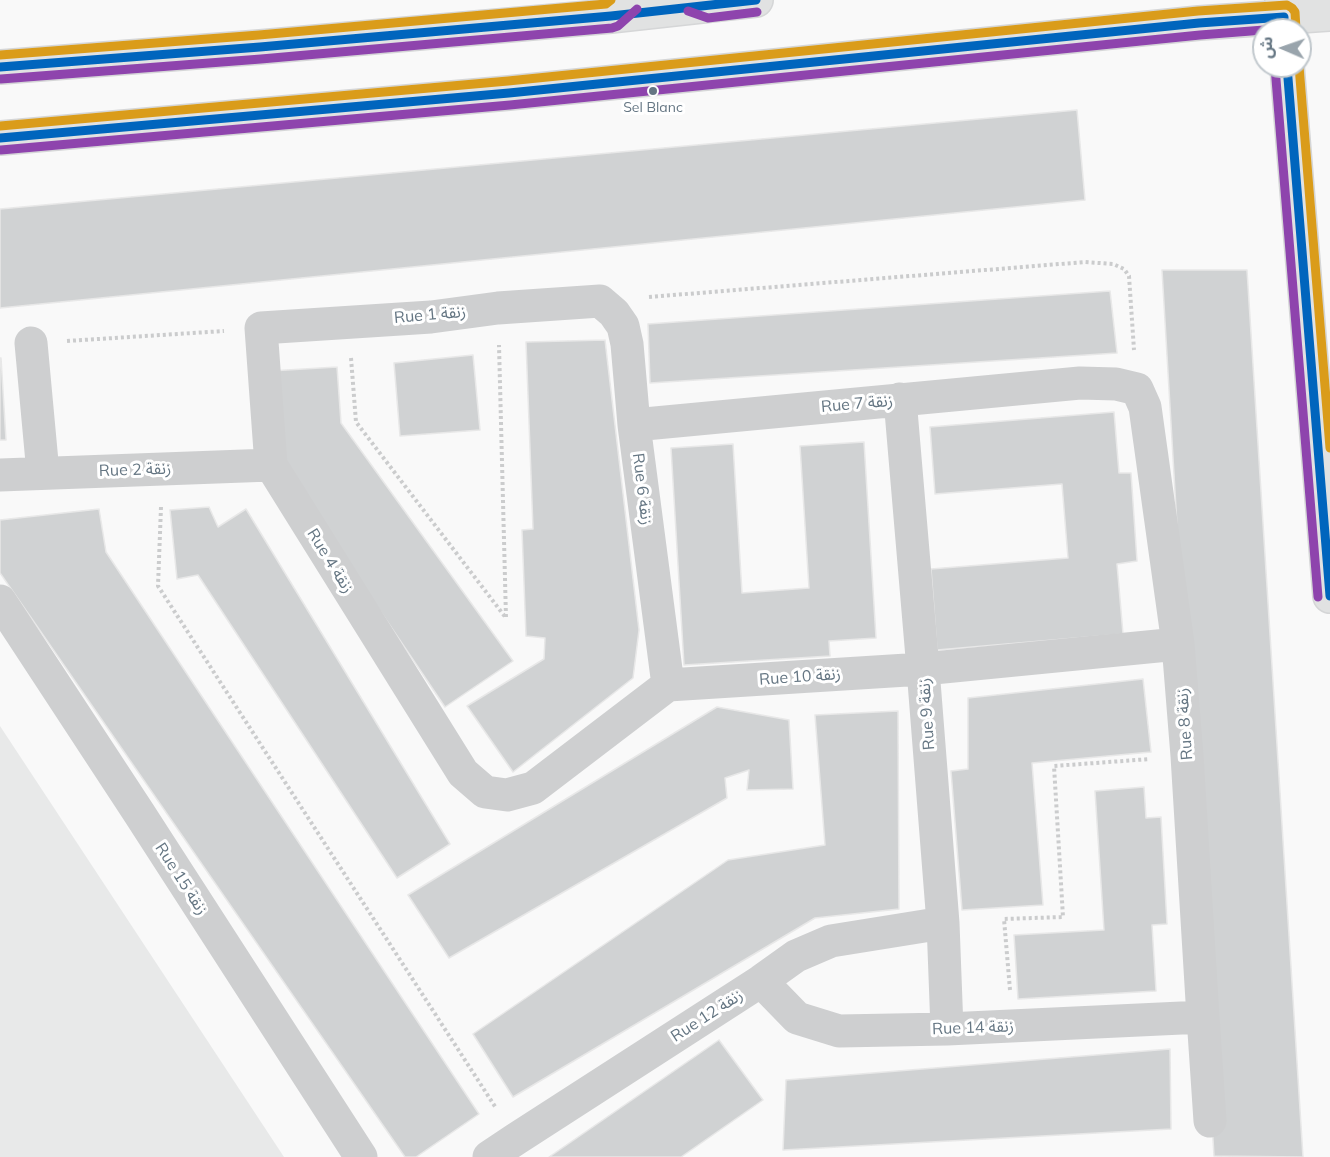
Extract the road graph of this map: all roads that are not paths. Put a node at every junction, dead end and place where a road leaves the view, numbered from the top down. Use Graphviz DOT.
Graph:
graph roads {
  1 [pos="756,0"];
  2 [pos="583,9"];
  3 [pos="1330,14"];
  4 [pos="1284,16"];
  5 [pos="0,67"];
  6 [pos="1288,78"];
  7 [pos="0,138"];
  8 [pos="600,302"];
  9 [pos="261,328"];
  10 [pos="31,344"];
  11 [pos="1137,389"];
  12 [pos="900,399"];
  13 [pos="634,425"];
  14 [pos="271,465"];
  15 [pos="42,472"];
  16 [pos="0,475"];
  17 [pos="1330,596"];
  18 [pos="0,601"];
  19 [pos="1178,644"];
  20 [pos="923,669"];
  21 [pos="668,686"];
  22 [pos="943,923"];
  23 [pos="761,981"];
  24 [pos="1203,1017"];
  25 [pos="947,1029"];
  26 [pos="1210,1120"];
  27 [pos="361,1157"];
  28 [pos="489,1157"];
  1 -- 2 [label="main road"];
  2 -- 5 [label="main road"];
  3 -- 4 [label="main road"];
  4 -- 7 [label="main road"];
  6 -- 17 [label="main road"];
  8 -- 9 [label="street, Rue 1 زنقة"];
  8 -- 13 [label="street, Rue 6 زنقة"];
  9 -- 14 [label="street, Rue 4 زنقة"];
  10 -- 15 [label="street"];
  11 -- 12 [label="street, Rue 7 زنقة"];
  11 -- 19 [label="street, Rue 8 زنقة"];
  12 -- 13 [label="street, Rue 7 زنقة"];
  12 -- 20 [label="street, Rue 9 زنقة"];
  13 -- 21 [label="street, Rue 6 زنقة"];
  14 -- 15 [label="street, Rue 2 زنقة"];
  14 -- 21 [label="street, Rue 4 زنقة"];
  15 -- 16 [label="street, Rue 2 زنقة"];
  18 -- 27 [label="street, Rue 15 زنقة"];
  19 -- 20 [label="street, Rue 10 زنقة"];
  19 -- 24 [label="street, Rue 8 زنقة"];
  20 -- 21 [label="street, Rue 10 زنقة"];
  20 -- 22 [label="street, Rue 9 زنقة"];
  22 -- 23 [label="street, Rue 12 زنقة"];
  22 -- 25 [label="street, Rue 9 زنقة"];
  23 -- 25 [label="street, Rue 14 زنقة"];
  23 -- 28 [label="street, Rue 12 زنقة"];
  24 -- 25 [label="street, Rue 14 زنقة"];
  24 -- 26 [label="street, Rue 8 زنقة"];
}
